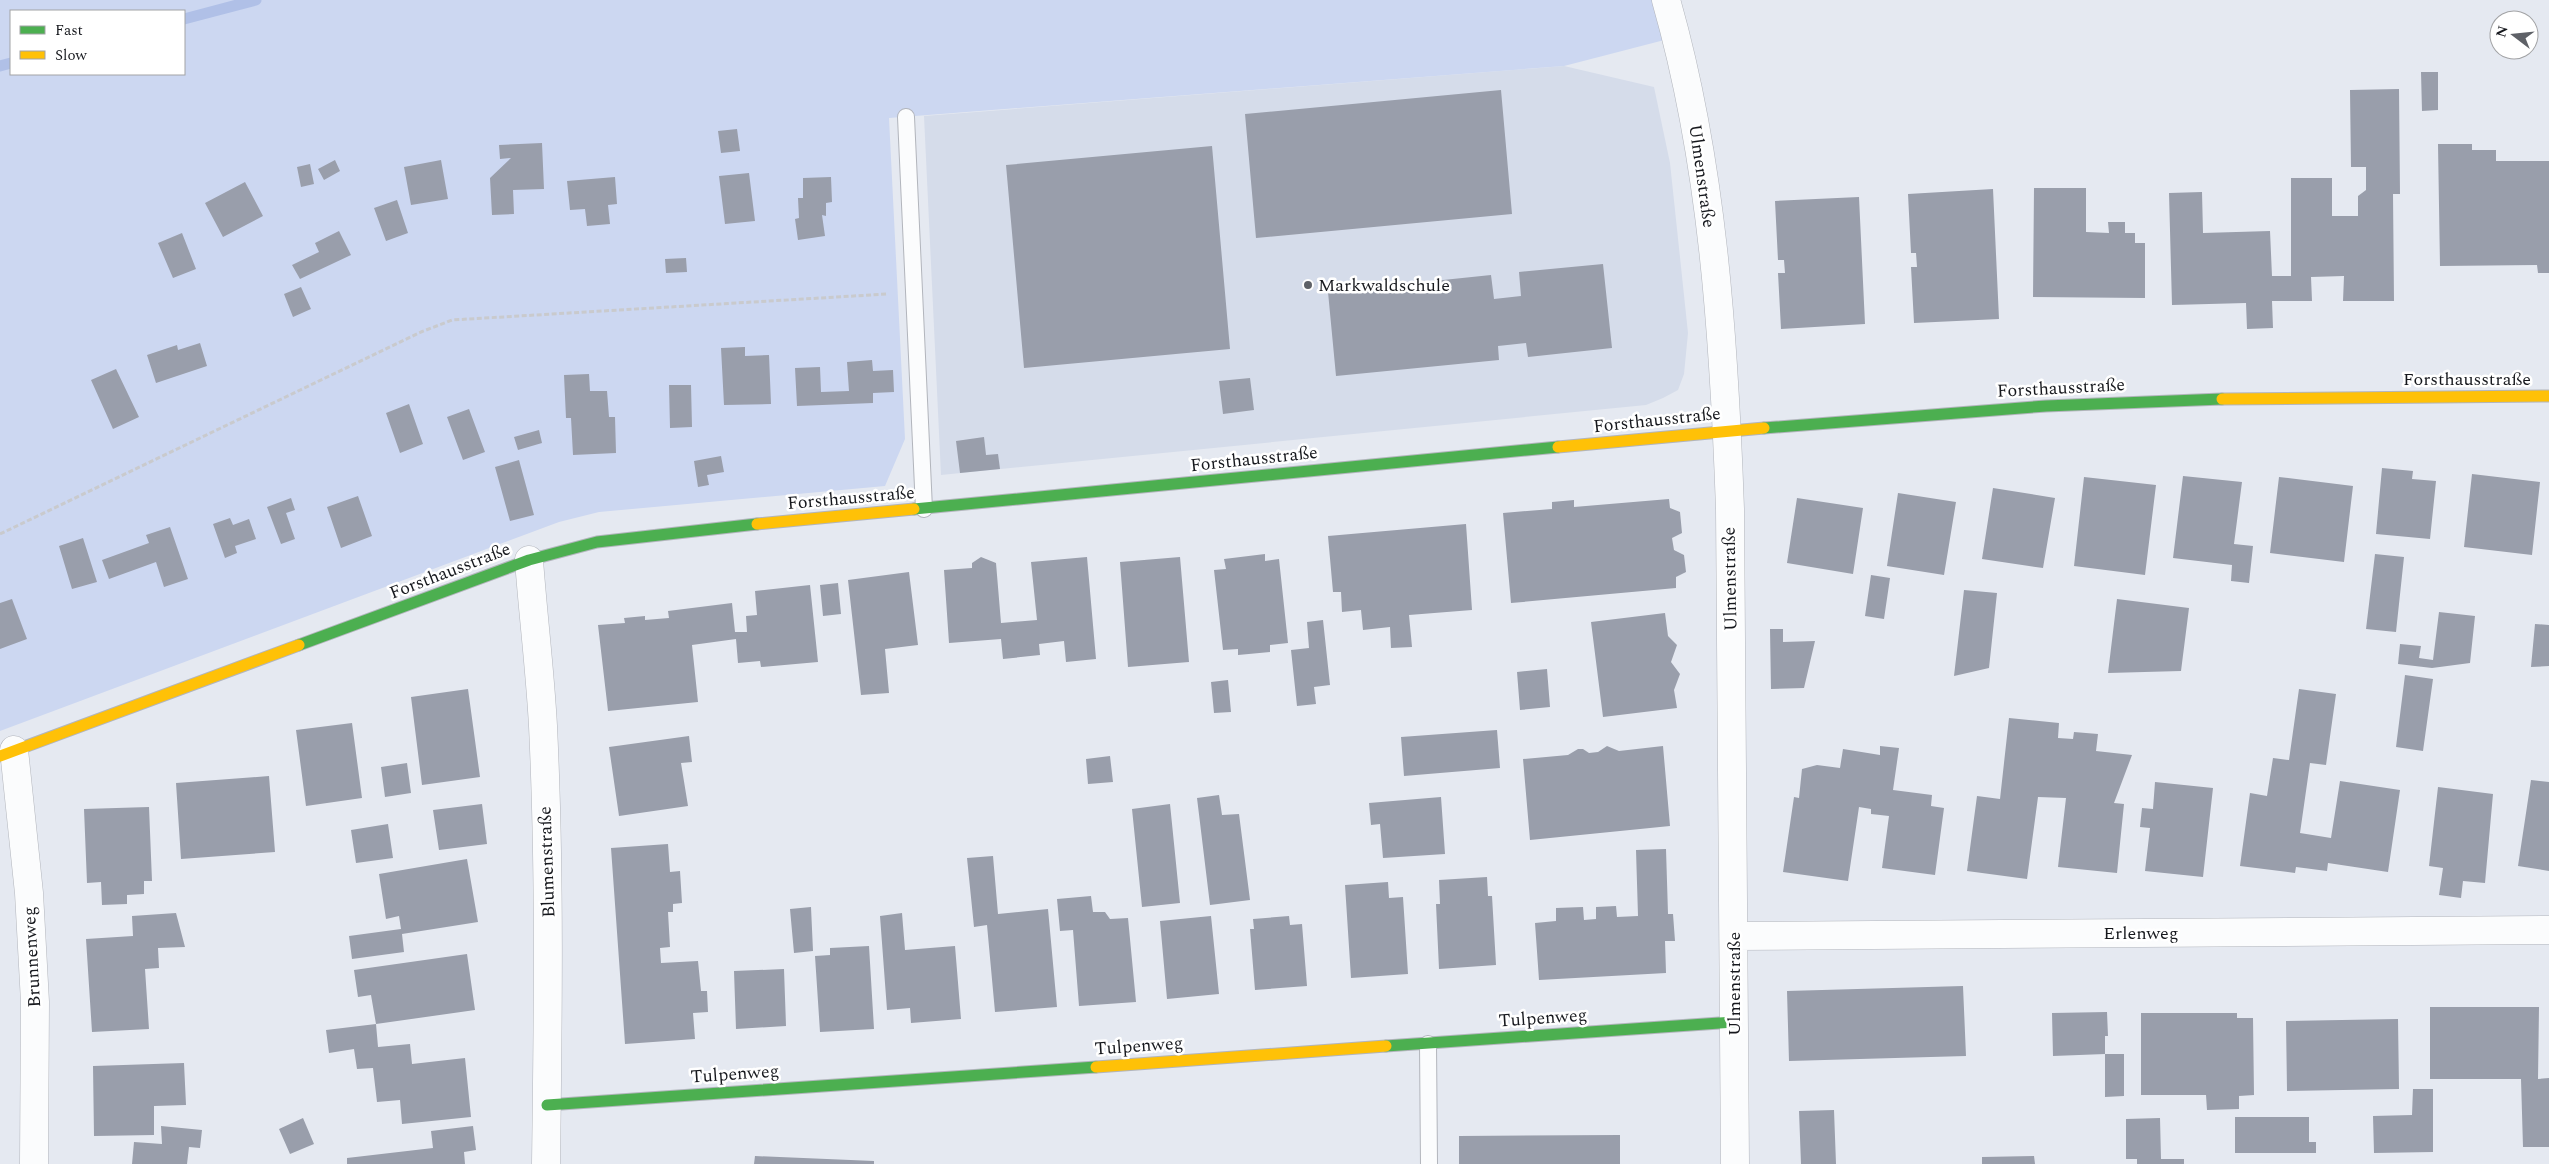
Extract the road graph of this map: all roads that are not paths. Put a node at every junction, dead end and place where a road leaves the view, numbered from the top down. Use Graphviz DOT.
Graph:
graph roads {
  1 [pos="1666,0"];
  2 [pos="906,117"];
  3 [pos="2549,396"];
  4 [pos="1727,431"];
  5 [pos="924,509"];
  6 [pos="528,560"];
  7 [pos="7,753"];
  8 [pos="2549,930"];
  9 [pos="1734,936"];
  10 [pos="1734,1022"];
  11 [pos="1428,1044"];
  12 [pos="547,1105"];
  13 [pos="34,1164"];
  14 [pos="546,1164"];
  15 [pos="1429,1164"];
  16 [pos="1735,1164"];
  1 -- 4 [label="street, Ulmenstraße"];
  2 -- 5 [label="lane"];
  3 -- 4 [label="street, Forsthausstraße"];
  4 -- 5 [label="street, Forsthausstraße"];
  4 -- 9 [label="street, Ulmenstraße"];
  5 -- 6 [label="street, Forsthausstraße"];
  6 -- 7 [label="street, Forsthausstraße"];
  6 -- 12 [label="street, Blumenstraße"];
  7 -- 13 [label="street, Brunnenweg"];
  8 -- 9 [label="street, Erlenweg"];
  9 -- 10 [label="street, Ulmenstraße"];
  10 -- 11 [label="street, Tulpenweg"];
  10 -- 16 [label="street, Ulmenstraße"];
  11 -- 12 [label="street, Tulpenweg"];
  11 -- 15 [label="lane"];
  12 -- 14 [label="street, Blumenstraße"];
}
